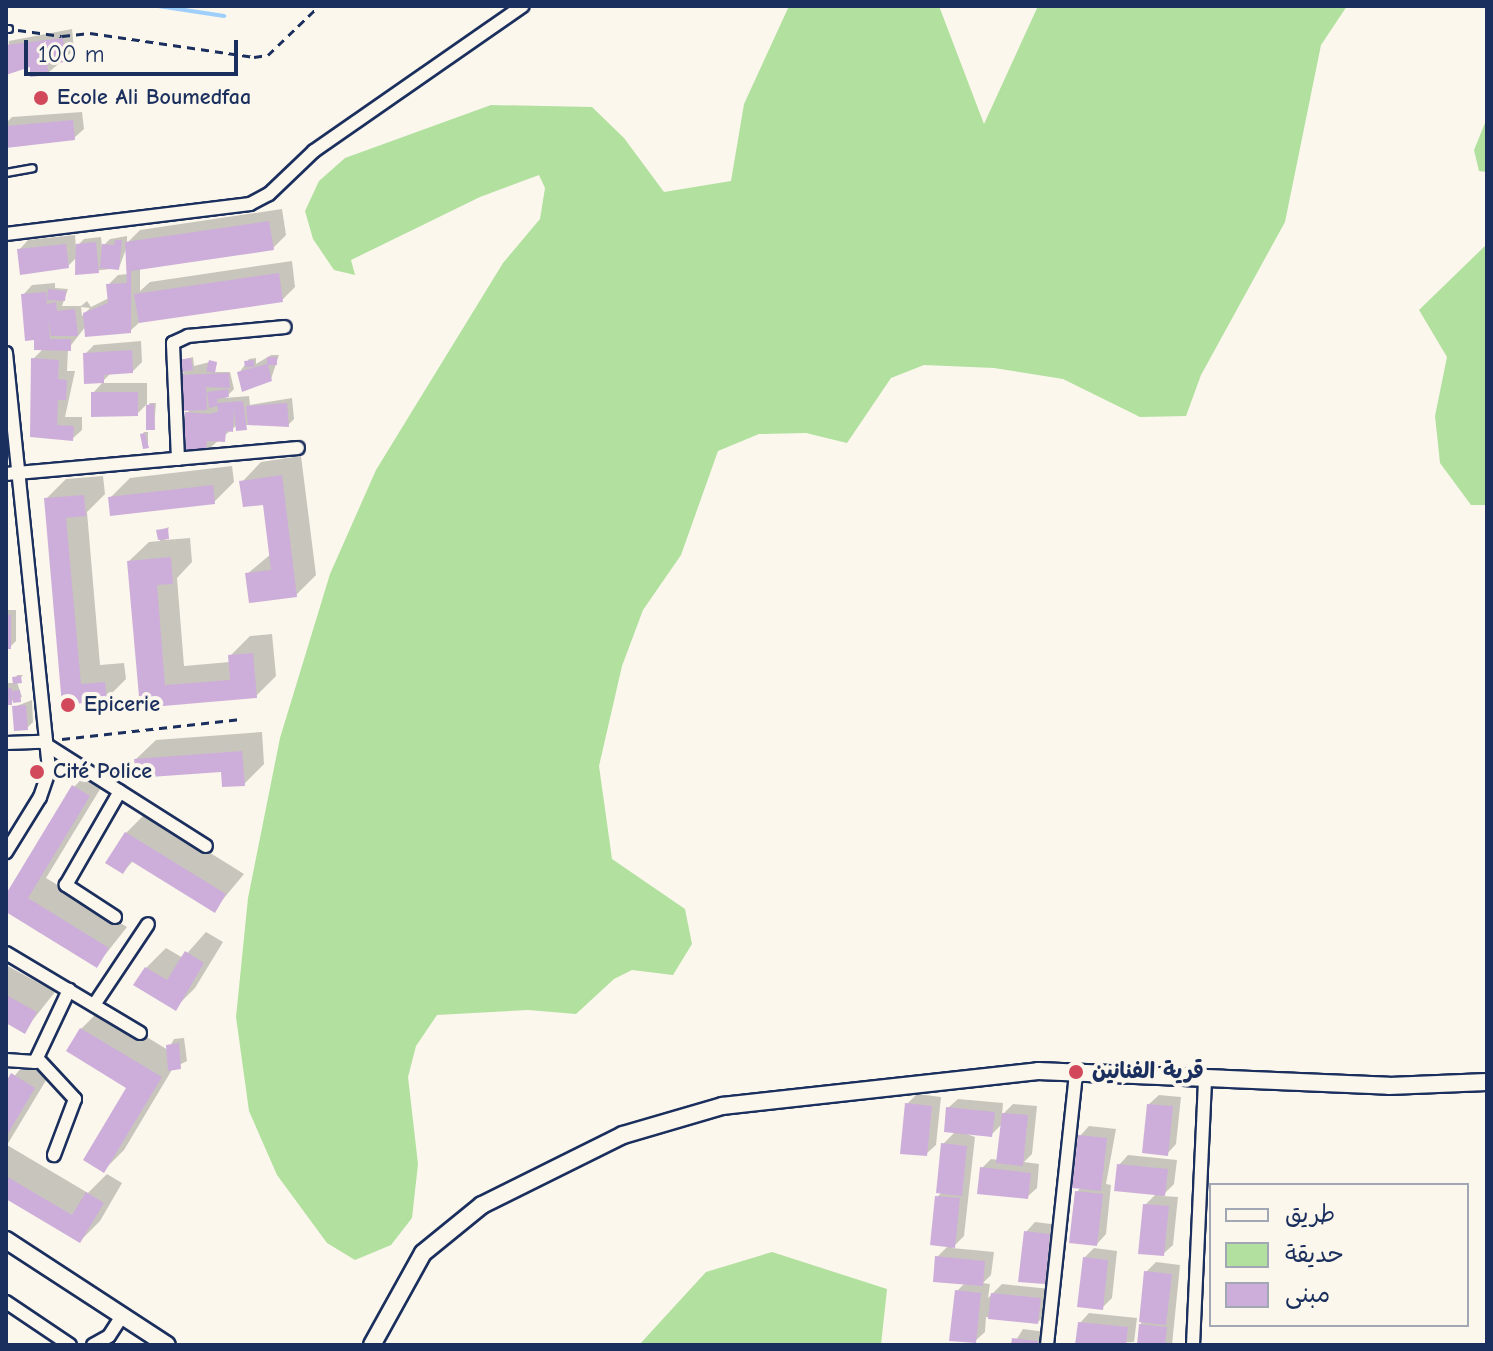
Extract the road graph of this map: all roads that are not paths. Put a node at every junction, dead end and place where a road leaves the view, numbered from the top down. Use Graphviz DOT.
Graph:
graph roads {
  1 [pos="523,6"];
  2 [pos="33,168"];
  3 [pos="6,173"];
  4 [pos="6,234"];
  5 [pos="285,327"];
  6 [pos="6,353"];
  7 [pos="298,448"];
  8 [pos="178,459"];
  9 [pos="21,473"];
  10 [pos="6,474"];
  11 [pos="42,742"];
  12 [pos="6,743"];
  13 [pos="120,791"];
  14 [pos="206,846"];
  15 [pos="6,852"];
  16 [pos="115,917"];
  17 [pos="148,924"];
  18 [pos="6,953"];
  19 [pos="69,990"];
  20 [pos="94,1005"];
  21 [pos="140,1033"];
  22 [pos="37,1058"];
  23 [pos="6,1060"];
  24 [pos="1076,1072"];
  25 [pos="1205,1077"];
  26 [pos="1487,1082"];
  27 [pos="54,1155"];
  28 [pos="6,1240"];
  29 [pos="6,1302"];
  30 [pos="122,1316"];
  31 [pos="70,1345"];
  32 [pos="93,1345"];
  33 [pos="167,1345"];
  34 [pos="375,1345"];
  35 [pos="1047,1345"];
  36 [pos="1193,1345"];
  1 -- 4 [label="street"];
  2 -- 3 [label="lane"];
  5 -- 8 [label="street"];
  6 -- 9 [label="street"];
  7 -- 8 [label="street"];
  8 -- 9 [label="street"];
  9 -- 10 [label="street"];
  9 -- 11 [label="street"];
  11 -- 12 [label="street"];
  11 -- 13 [label="street"];
  11 -- 15 [label="street"];
  13 -- 14 [label="street"];
  13 -- 16 [label="street"];
  17 -- 20 [label="street"];
  18 -- 19 [label="street"];
  19 -- 20 [label="street"];
  19 -- 22 [label="street"];
  20 -- 21 [label="street"];
  22 -- 23 [label="street"];
  22 -- 27 [label="street"];
  24 -- 25 [label="main road"];
  24 -- 34 [label="main road"];
  24 -- 35 [label="street"];
  25 -- 26 [label="main road"];
  25 -- 36 [label="street"];
  28 -- 30 [label="main road"];
  29 -- 31 [label="street"];
  30 -- 32 [label="street"];
  30 -- 33 [label="main road"];
}
